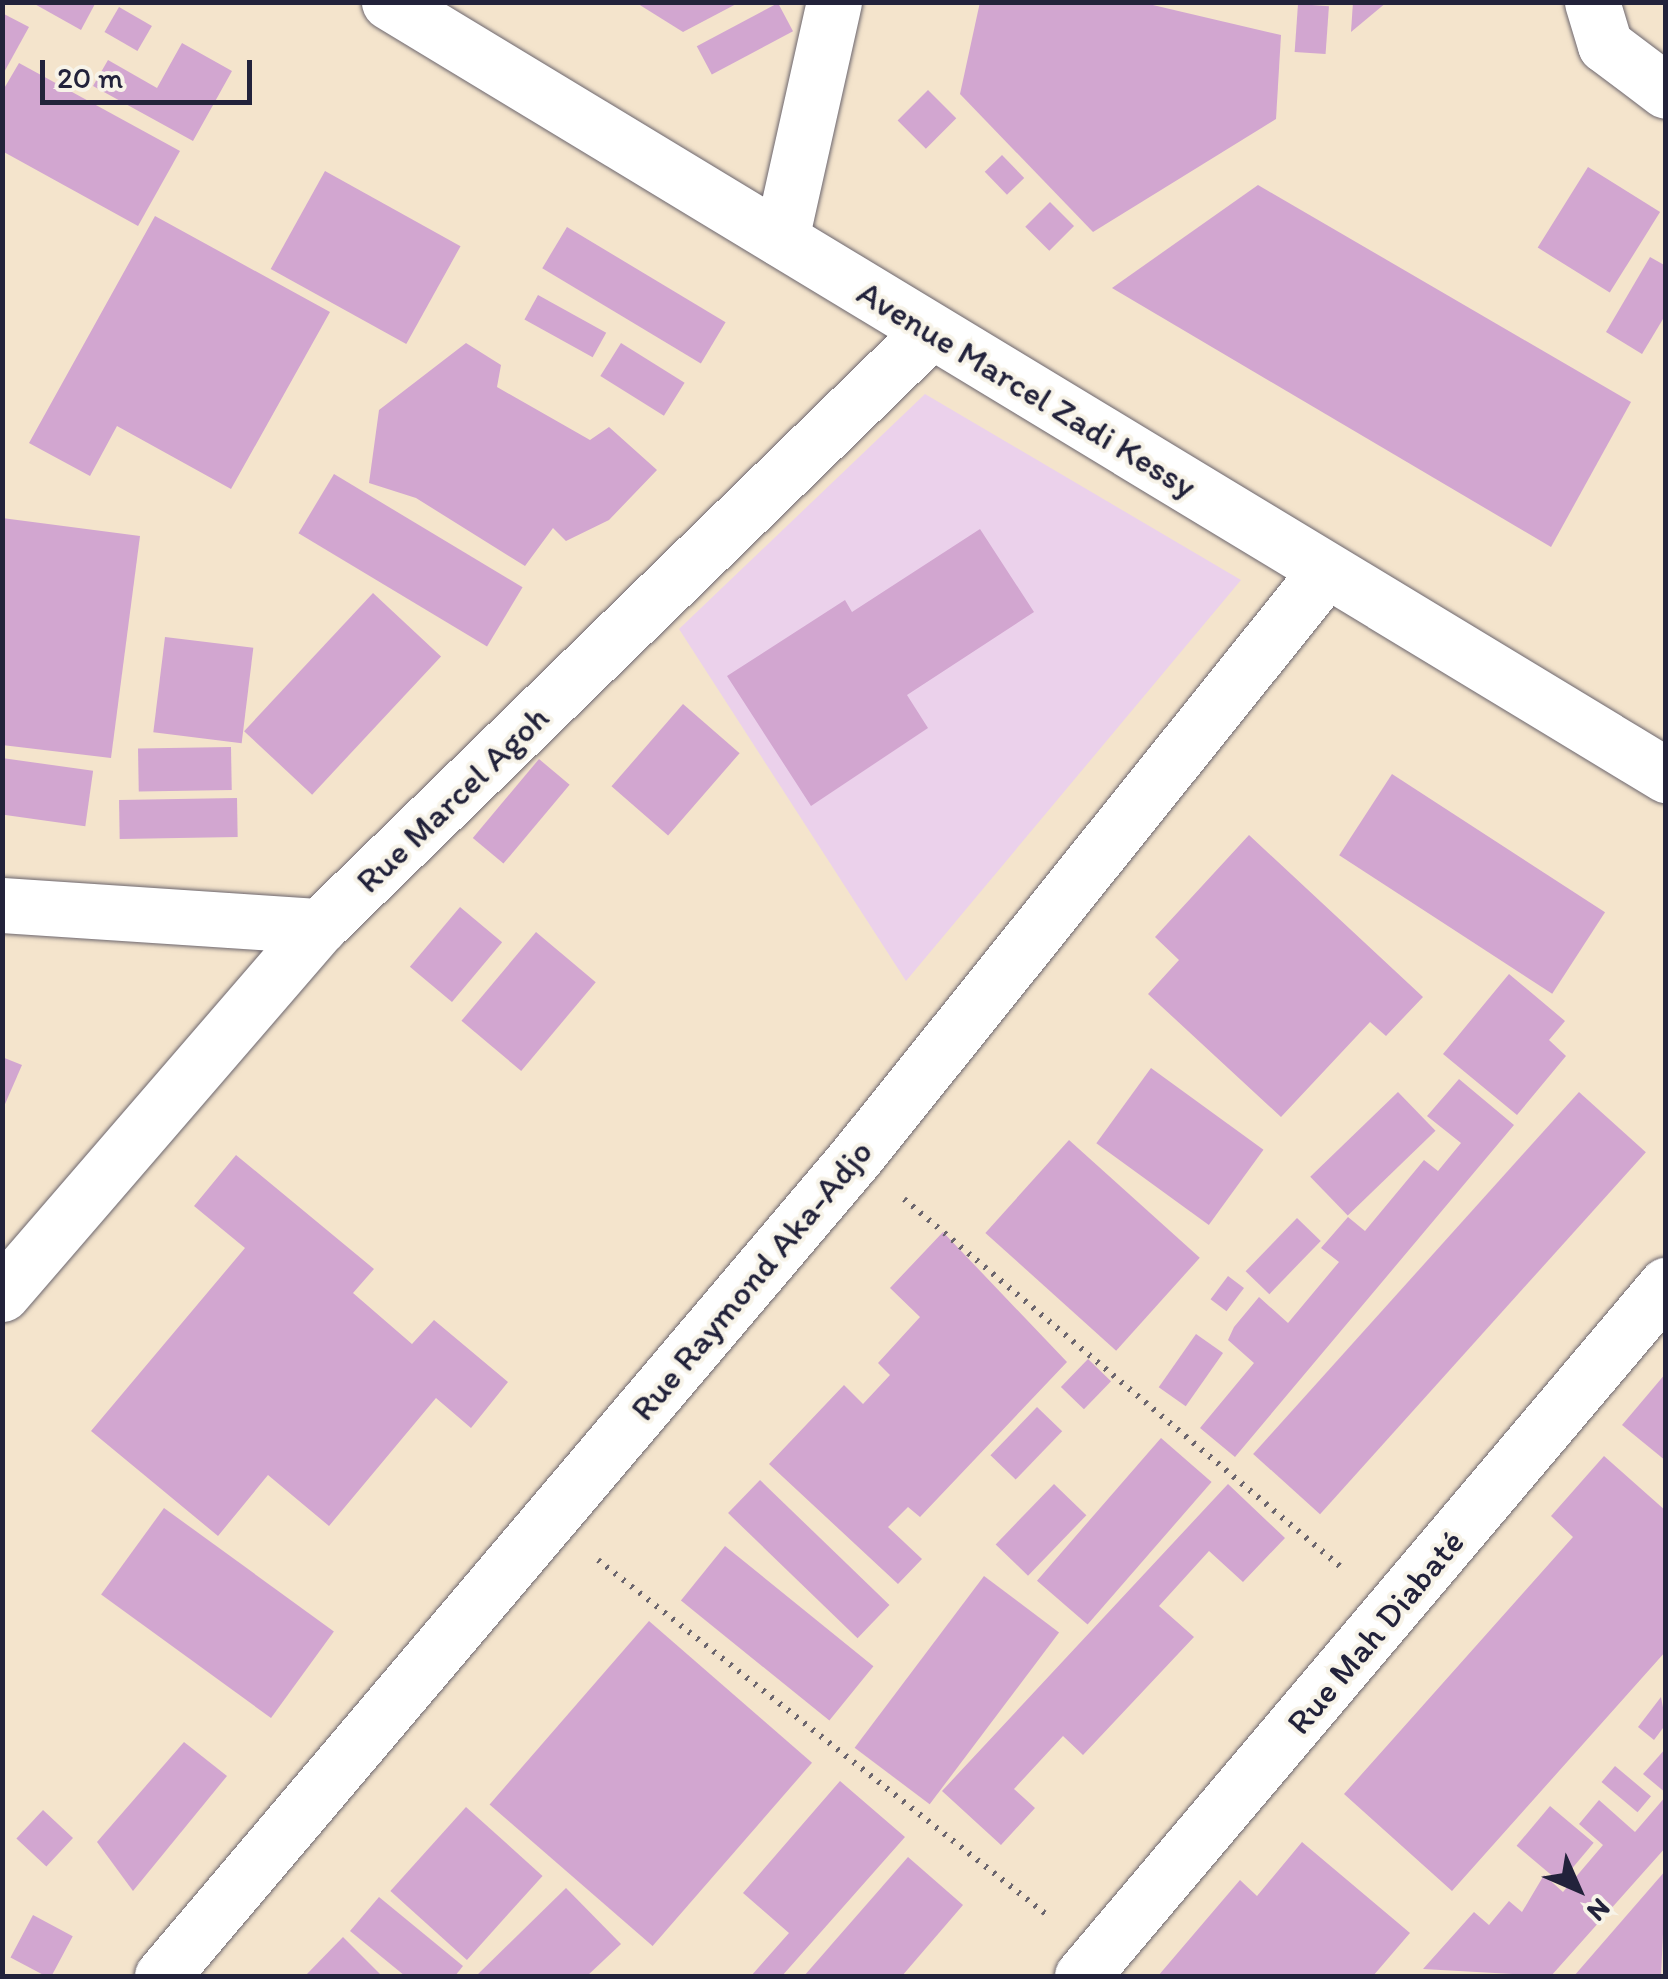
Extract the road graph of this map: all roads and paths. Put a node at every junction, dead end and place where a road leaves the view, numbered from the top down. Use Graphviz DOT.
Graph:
graph roads {
  1 [pos="389,2"];
  2 [pos="834,2"];
  3 [pos="1592,2"];
  4 [pos="1666,91"];
  5 [pos="781,239"];
  6 [pos="930,332"];
  7 [pos="1326,572"];
  8 [pos="1666,775"];
  9 [pos="2,906"];
  10 [pos="320,926"];
  11 [pos="855,1158"];
  12 [pos="1666,1285"];
  13 [pos="2,1294"];
  14 [pos="548,1520"];
  15 [pos="1393,1611"];
  16 [pos="1090,1966"];
  17 [pos="162,1976"];
  1 -- 5 [label="street, Avenue Marcel Zadi Kessy"];
  2 -- 5 [label="street"];
  3 -- 4 [label="street"];
  5 -- 6 [label="street, Avenue Marcel Zadi Kessy"];
  6 -- 7 [label="street, Avenue Marcel Zadi Kessy"];
  6 -- 10 [label="street, Rue Marcel Agoh"];
  7 -- 8 [label="street, Avenue Marcel Zadi Kessy"];
  7 -- 11 [label="street, Rue Raymond Aka-Adjo"];
  9 -- 10 [label="street"];
  10 -- 13 [label="street, Rue Marcel Agoh"];
  11 -- 14 [label="street, Rue Raymond Aka-Adjo"];
  11 -- 15 [label="path"];
  12 -- 15 [label="street, Rue Mah Diabaté"];
  14 -- 16 [label="path"];
  14 -- 17 [label="street, Rue Raymond Aka-Adjo"];
  15 -- 16 [label="street, Rue Mah Diabaté"];
}
